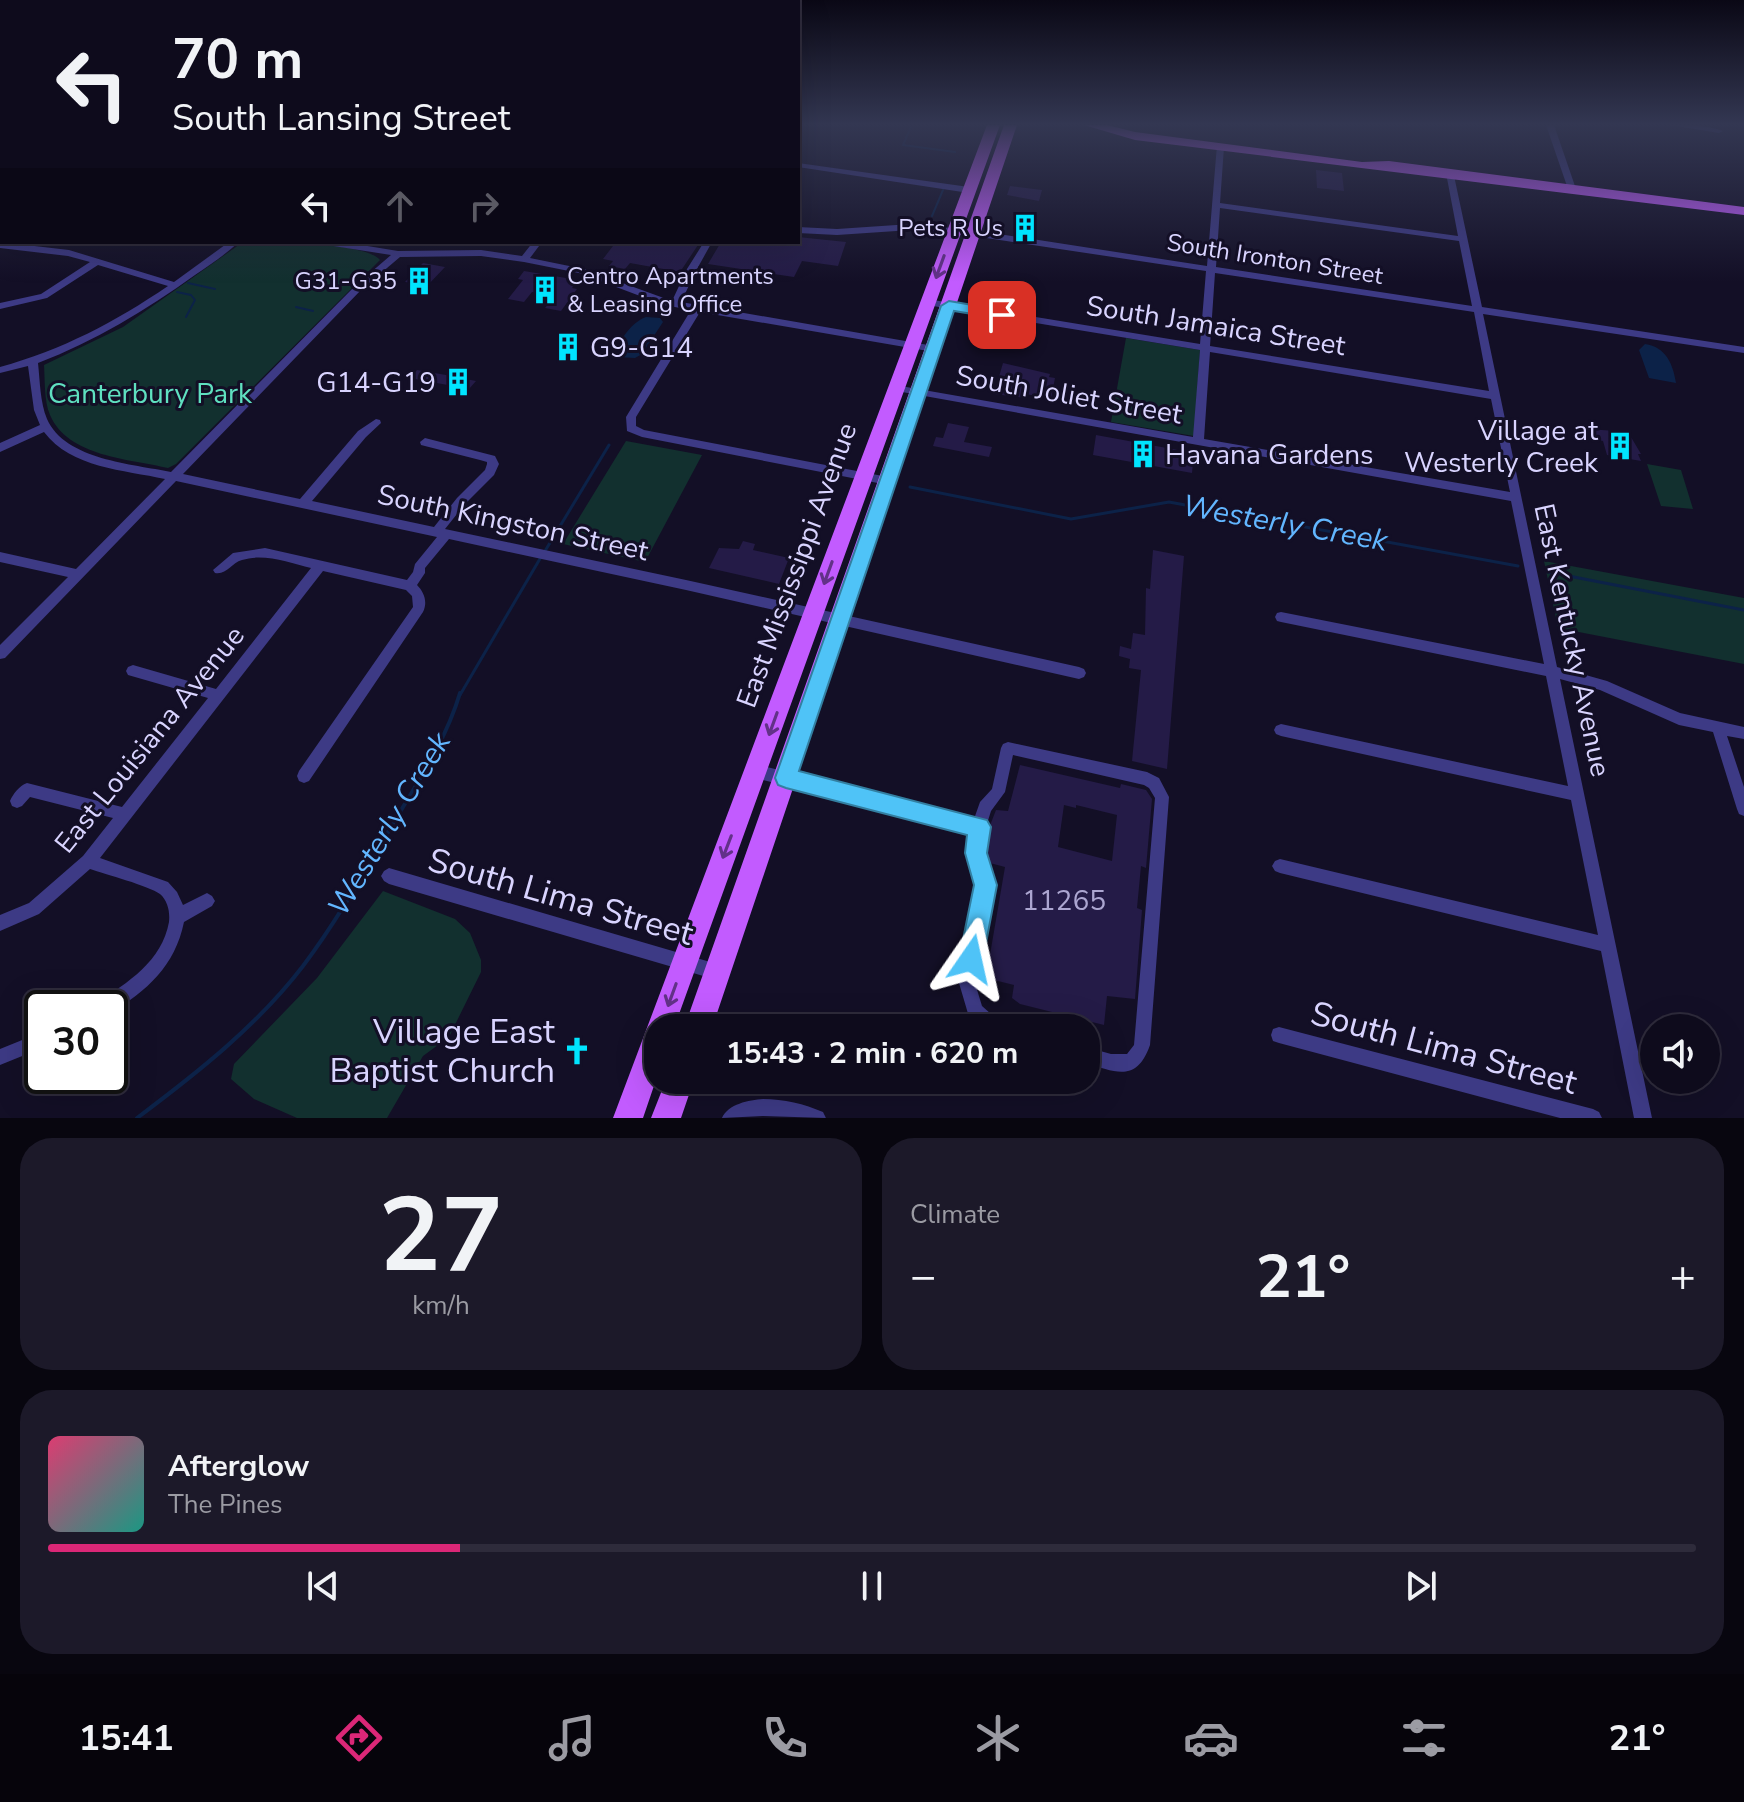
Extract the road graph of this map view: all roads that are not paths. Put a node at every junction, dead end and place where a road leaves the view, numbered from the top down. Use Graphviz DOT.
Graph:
graph roads {
  1 [pos="881,177"];
  2 [pos="974,177"];
  3 [pos="993,177"];
  4 [pos="1216,177"];
  5 [pos="1451,177"];
  6 [pos="1482,177"];
  7 [pos="1568,177"];
  8 [pos="1572,189"];
  9 [pos="969,190"];
  10 [pos="1216,205"];
  11 [pos="1744,211"];
  12 [pos="800,230"];
  13 [pos="954,231"];
  14 [pos="973,233"];
  15 [pos="1463,239"];
  16 [pos="232,244"];
  17 [pos="339,244"];
  18 [pos="536,244"];
  19 [pos="707,244"];
  20 [pos="0,245"];
  21 [pos="398,254"];
  22 [pos="524,259"];
  23 [pos="98,261"];
  24 [pos="1210,269"];
  25 [pos="175,285"];
  26 [pos="927,302"];
  27 [pos="675,305"];
  28 [pos="0,306"];
  29 [pos="949,306"];
  30 [pos="697,309"];
  31 [pos="1478,310"];
  32 [pos="911,345"];
  33 [pos="1205,348"];
  34 [pos="934,349"];
  35 [pos="1744,350"];
  36 [pos="33,362"];
  37 [pos="0,370"];
  38 [pos="895,388"];
  39 [pos="919,392"];
  40 [pos="1496,396"];
  41 [pos="376,423"];
  42 [pos="44,428"];
  43 [pos="425,442"];
  44 [pos="1198,442"];
  45 [pos="0,448"];
  46 [pos="863,476"];
  47 [pos="172,477"];
  48 [pos="888,481"];
  49 [pos="1517,498"];
  50 [pos="302,505"];
  51 [pos="440,538"];
  52 [pos="0,557"];
  53 [pos="321,565"];
  54 [pos="219,570"];
  55 [pos="78,574"];
  56 [pos="410,586"];
  57 [pos="813,613"];
  58 [pos="1281,617"];
  59 [pos="841,619"];
  60 [pos="0,654"];
  61 [pos="133,671"];
  62 [pos="1554,672"];
  63 [pos="1079,673"];
  64 [pos="218,695"];
  65 [pos="1718,728"];
  66 [pos="1281,730"];
  67 [pos="1744,733"];
  68 [pos="755,771"];
  69 [pos="304,776"];
  70 [pos="786,778"];
  71 [pos="1578,795"];
  72 [pos="17,801"];
  73 [pos="1744,809"];
  74 [pos="123,814"];
  75 [pos="979,827"];
  76 [pos="88,861"];
  77 [pos="1280,866"];
  78 [pos="389,876"];
  79 [pos="207,901"];
  80 [pos="179,916"];
  81 [pos="0,923"];
  82 [pos="1608,945"];
  83 [pos="683,963"];
  84 [pos="717,972"];
  85 [pos="128,992"];
  86 [pos="665,1014"];
  87 [pos="703,1014"];
  88 [pos="978,1014"];
  89 [pos="1279,1035"];
  90 [pos="24,1047"];
  91 [pos="0,1057"];
  92 [pos="1100,1059"];
  93 [pos="644,1073"];
  94 [pos="675,1094"];
  95 [pos="628,1118"];
  96 [pos="666,1118"];
  97 [pos="731,1118"];
  98 [pos="817,1118"];
  99 [pos="1593,1118"];
  100 [pos="1643,1118"];
  1 -- 9 [label="street"];
  2 -- 9 [label="main road, East Mississippi Avenue"];
  3 -- 14 [label="main road, East Mississippi Avenue"];
  4 -- 10 [label="street"];
  5 -- 15 [label="street, East Kentucky Avenue"];
  6 -- 8 [label="main road"];
  7 -- 8 [label="street"];
  8 -- 11 [label="main road"];
  9 -- 13 [label="main road, East Mississippi Avenue"];
  10 -- 15 [label="street"];
  10 -- 24 [label="street"];
  12 -- 13 [label="street, South Ironton Street"];
  13 -- 14 [label="street, South Ironton Street"];
  13 -- 26 [label="main road, East Mississippi Avenue, one-way"];
  14 -- 24 [label="street, South Ironton Street"];
  14 -- 29 [label="main road, East Mississippi Avenue"];
  15 -- 31 [label="street, East Kentucky Avenue"];
  16 -- 25 [label="street"];
  17 -- 21 [label="street, South Joliet Street"];
  18 -- 22 [label="street"];
  19 -- 27 [label="street"];
  20 -- 23 [label="street"];
  21 -- 22 [label="street, South Joliet Street"];
  21 -- 47 [label="street"];
  22 -- 27 [label="street, South Joliet Street"];
  23 -- 25 [label="street"];
  23 -- 28 [label="street"];
  24 -- 31 [label="street, South Ironton Street"];
  24 -- 33 [label="street"];
  25 -- 36 [label="street"];
  26 -- 29 [label="street, South Jamaica Street"];
  26 -- 32 [label="main road, East Mississippi Avenue"];
  27 -- 30 [label="street, South Joliet Street"];
  29 -- 33 [label="street, South Jamaica Street"];
  29 -- 34 [label="main road, East Mississippi Avenue"];
  30 -- 32 [label="street, South Joliet Street"];
  30 -- 46 [label="street"];
  31 -- 35 [label="street, South Ironton Street"];
  31 -- 40 [label="street, East Kentucky Avenue"];
  32 -- 34 [label="street, South Joliet Street"];
  32 -- 38 [label="main road, East Mississippi Avenue"];
  33 -- 40 [label="street, South Jamaica Street"];
  33 -- 44 [label="street"];
  34 -- 39 [label="main road, East Mississippi Avenue"];
  36 -- 37 [label="street"];
  36 -- 42 [label="street"];
  38 -- 39 [label="street, South Joliet Street"];
  38 -- 46 [label="main road, East Mississippi Avenue"];
  39 -- 44 [label="street, South Joliet Street"];
  39 -- 48 [label="main road, East Mississippi Avenue"];
  40 -- 49 [label="street, East Kentucky Avenue"];
  41 -- 50 [label="street"];
  42 -- 45 [label="street"];
  42 -- 47 [label="street, South Kingston Street"];
  43 -- 51 [label="street"];
  44 -- 49 [label="street, South Joliet Street"];
  46 -- 48 [label="street"];
  46 -- 57 [label="main road, East Mississippi Avenue, one-way"];
  47 -- 50 [label="street, South Kingston Street"];
  47 -- 55 [label="street"];
  48 -- 59 [label="main road, East Mississippi Avenue"];
  49 -- 62 [label="street, East Kentucky Avenue"];
  50 -- 51 [label="street, South Kingston Street"];
  51 -- 56 [label="street"];
  51 -- 57 [label="street, South Kingston Street"];
  52 -- 55 [label="street"];
  53 -- 54 [label="street"];
  53 -- 56 [label="street"];
  53 -- 64 [label="street, East Louisiana Avenue"];
  55 -- 60 [label="street"];
  56 -- 69 [label="street"];
  57 -- 59 [label="street, South Kingston Street"];
  57 -- 68 [label="main road, East Mississippi Avenue, one-way"];
  58 -- 62 [label="street"];
  59 -- 63 [label="street, South Kingston Street"];
  59 -- 70 [label="main road, East Mississippi Avenue"];
  61 -- 64 [label="street"];
  62 -- 65 [label="street"];
  62 -- 71 [label="street, East Kentucky Avenue"];
  64 -- 74 [label="street, East Louisiana Avenue"];
  65 -- 67 [label="street"];
  65 -- 73 [label="street"];
  66 -- 71 [label="street"];
  68 -- 70 [label="street"];
  68 -- 83 [label="main road, East Mississippi Avenue, one-way"];
  70 -- 75 [label="street"];
  70 -- 84 [label="main road, East Mississippi Avenue"];
  71 -- 82 [label="street, East Kentucky Avenue"];
  72 -- 74 [label="street"];
  74 -- 76 [label="street, East Louisiana Avenue"];
  75 -- 88 [label="street"];
  75 -- 92 [label="street"];
  76 -- 80 [label="street"];
  76 -- 81 [label="street, East Louisiana Avenue"];
  77 -- 82 [label="street"];
  78 -- 83 [label="street, South Lima Street"];
  79 -- 80 [label="street"];
  80 -- 85 [label="street"];
  82 -- 100 [label="street, East Kentucky Avenue"];
  83 -- 84 [label="street, South Lima Street"];
  83 -- 86 [label="main road, East Mississippi Avenue, one-way"];
  84 -- 87 [label="main road, East Mississippi Avenue"];
  89 -- 99 [label="street, South Lima Street"];
  90 -- 91 [label="street"];
  93 -- 95 [label="main road"];
  94 -- 96 [label="main road"];
  97 -- 98 [label="street"];
}
